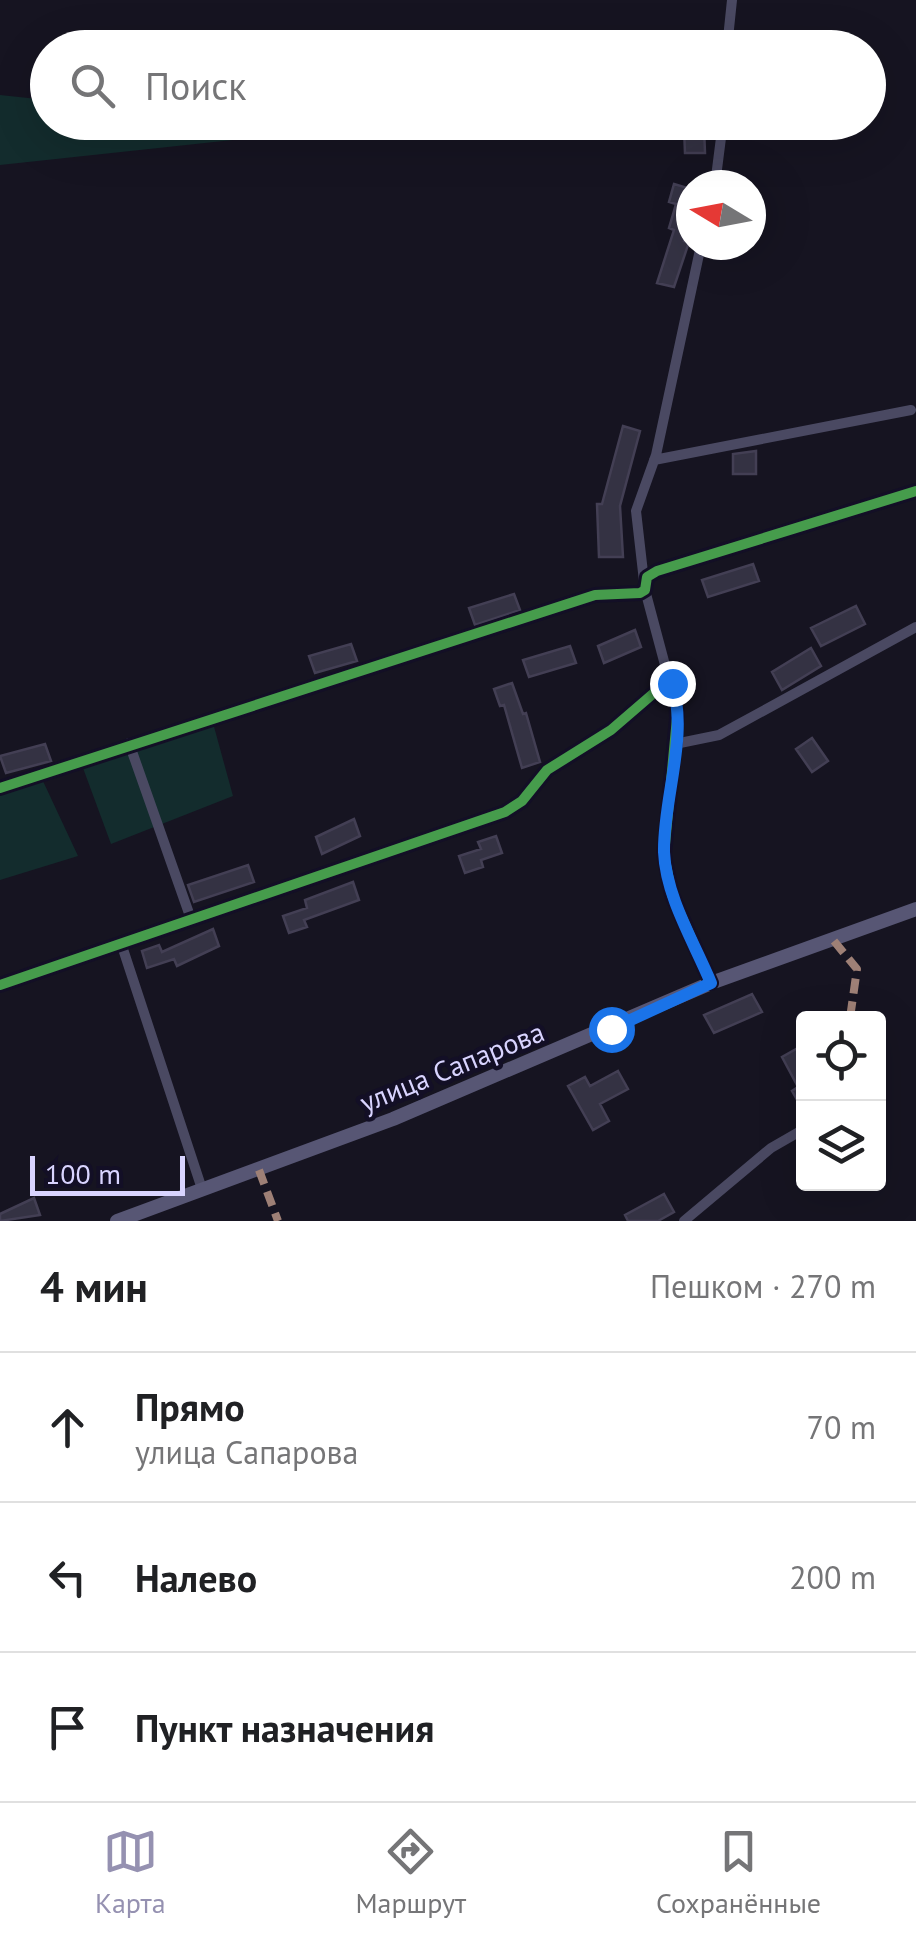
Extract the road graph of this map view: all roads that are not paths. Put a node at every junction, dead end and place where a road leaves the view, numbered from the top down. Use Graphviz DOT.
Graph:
graph roads {
  1 [pos="732,0"];
  2 [pos="728,30"];
  3 [pos="721,140"];
  4 [pos="717,170"];
  5 [pos="698,260"];
  6 [pos="911,410"];
  7 [pos="654,460"];
  8 [pos="916,491"];
  9 [pos="645,590"];
  10 [pos="916,627"];
  11 [pos="668,680"];
  12 [pos="129,743"];
  13 [pos="675,744"];
  14 [pos="0,788"];
  15 [pos="916,909"];
  16 [pos="191,919"];
  17 [pos="121,943"];
  18 [pos="711,983"];
  19 [pos="0,985"];
  20 [pos="796,1133"];
  21 [pos="202,1189"];
  22 [pos="117,1221"];
  23 [pos="684,1221"];
  1 -- 2 [label="street"];
  3 -- 4 [label="street"];
  5 -- 7 [label="street"];
  6 -- 7 [label="street"];
  7 -- 9 [label="street"];
  8 -- 9 [label="street"];
  9 -- 11 [label="street"];
  9 -- 12 [label="street"];
  10 -- 13 [label="street"];
  11 -- 13 [label="street"];
  11 -- 16 [label="street"];
  12 -- 14 [label="street"];
  12 -- 16 [label="street"];
  13 -- 18 [label="street"];
  15 -- 18 [label="main road, улица Сапарова"];
  16 -- 17 [label="street"];
  17 -- 19 [label="street"];
  17 -- 21 [label="street"];
  18 -- 21 [label="main road, улица Сапарова"];
  20 -- 23 [label="street"];
  21 -- 22 [label="main road, улица Сапарова"];
}
